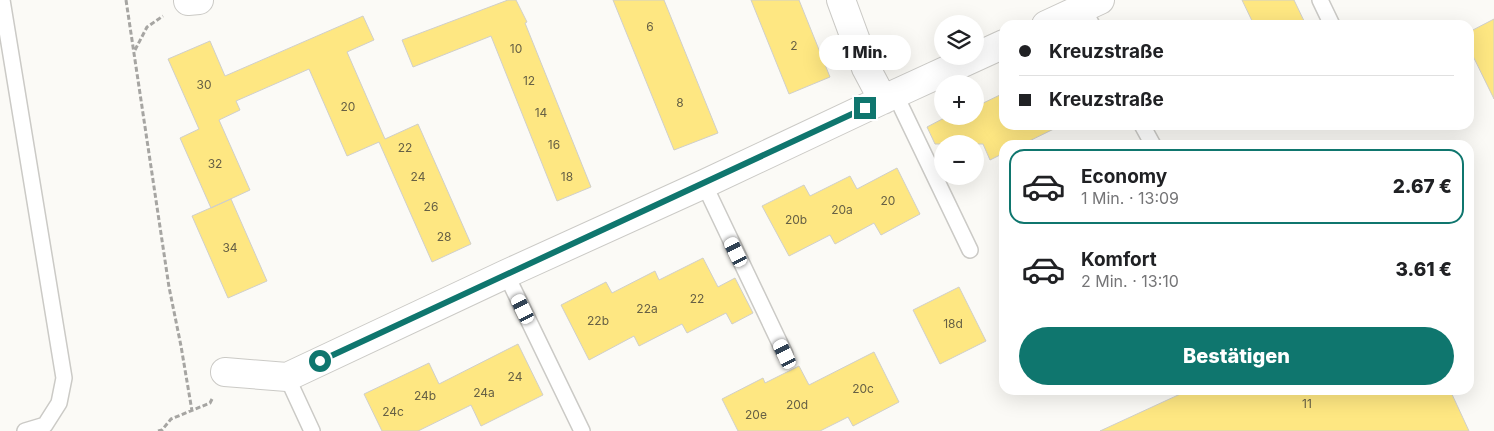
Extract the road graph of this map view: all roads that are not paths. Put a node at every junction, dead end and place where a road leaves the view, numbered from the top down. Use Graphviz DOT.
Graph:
graph roads {
  1 [pos="2,0"];
  2 [pos="840,0"];
  3 [pos="1320,0"];
  4 [pos="1092,11"];
  5 [pos="1062,20"];
  6 [pos="1330,20"];
  7 [pos="999,46"];
  8 [pos="889,97"];
  9 [pos="704,184"];
  10 [pos="970,250"];
  11 [pos="506,274"];
  12 [pos="785,354"];
  13 [pos="225,372"];
  14 [pos="287,377"];
  15 [pos="25,431"];
  16 [pos="312,431"];
  17 [pos="582,431"];
  1 -- 15 [label="lane"];
  2 -- 8 [label="street"];
  3 -- 6 [label="lane"];
  4 -- 5 [label="street"];
  7 -- 8 [label="street"];
  8 -- 9 [label="street"];
  8 -- 10 [label="lane"];
  9 -- 11 [label="street"];
  9 -- 12 [label="lane"];
  11 -- 14 [label="street"];
  11 -- 17 [label="lane"];
  13 -- 14 [label="street"];
  14 -- 16 [label="lane"];
}
